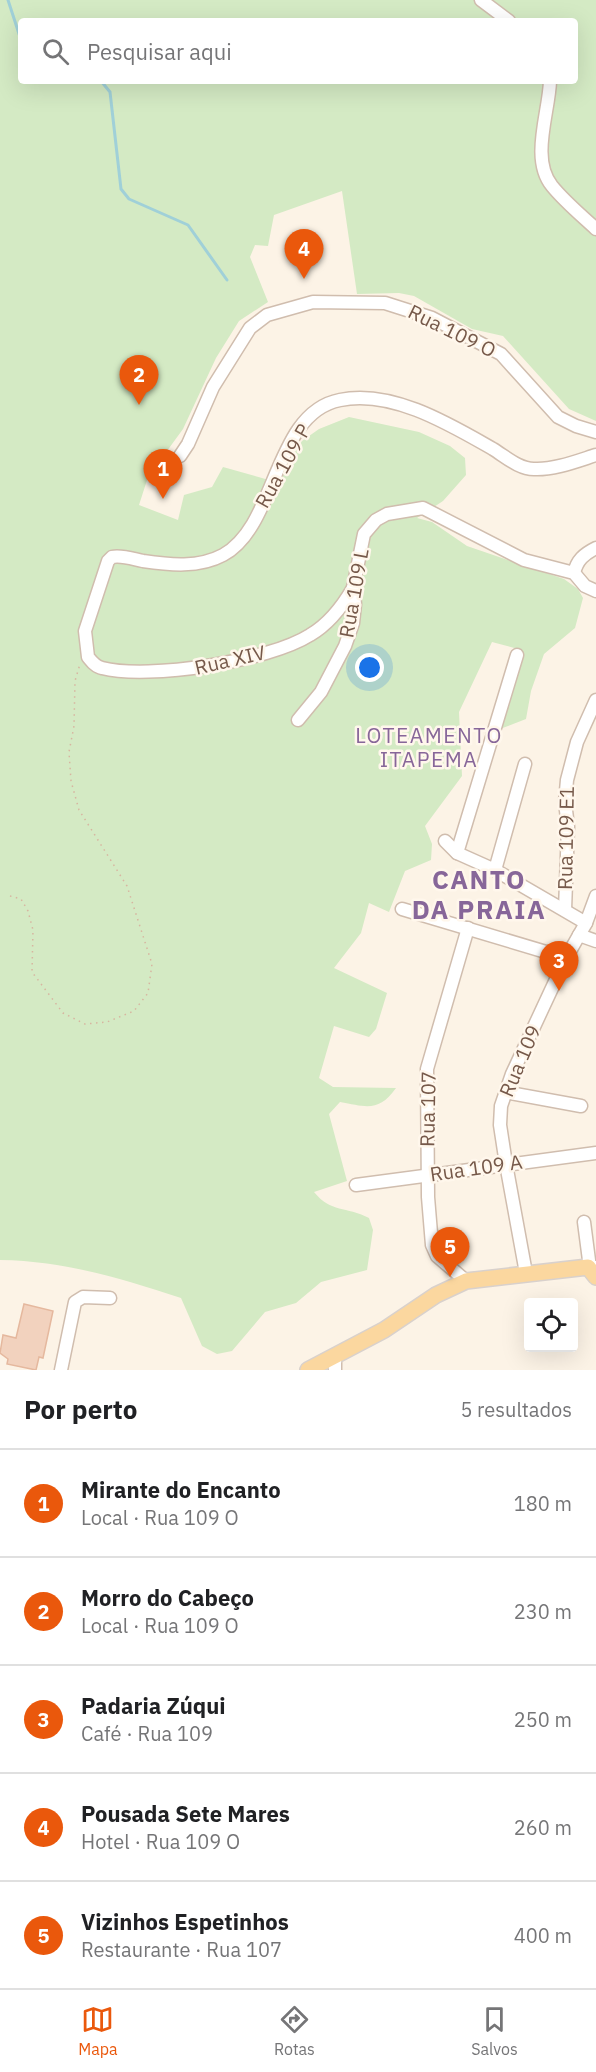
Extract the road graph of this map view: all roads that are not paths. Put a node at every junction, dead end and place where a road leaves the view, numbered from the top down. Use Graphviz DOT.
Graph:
graph roads {
  1 [pos="480,0"];
  2 [pos="505,18"];
  3 [pos="550,84"];
  4 [pos="596,229"];
  5 [pos="596,432"];
  6 [pos="596,455"];
  7 [pos="180,456"];
  8 [pos="596,548"];
  9 [pos="574,573"];
  10 [pos="353,588"];
  11 [pos="596,591"];
  12 [pos="517,655"];
  13 [pos="88,657"];
  14 [pos="596,700"];
  15 [pos="298,720"];
  16 [pos="525,764"];
  17 [pos="445,841"];
  18 [pos="457,853"];
  19 [pos="495,870"];
  20 [pos="596,896"];
  21 [pos="402,909"];
  22 [pos="565,910"];
  23 [pos="586,923"];
  24 [pos="468,928"];
  25 [pos="579,935"];
  26 [pos="596,941"];
  27 [pos="566,958"];
  28 [pos="504,1092"];
  29 [pos="581,1106"];
  30 [pos="596,1153"];
  31 [pos="506,1164"];
  32 [pos="428,1175"];
  33 [pos="356,1185"];
  34 [pos="584,1222"];
  35 [pos="594,1271"];
  36 [pos="526,1273"];
  37 [pos="466,1281"];
  38 [pos="110,1298"];
  39 [pos="335,1363"];
  40 [pos="61,1370"];
  41 [pos="308,1370"];
  1 -- 2 [label="street"];
  3 -- 4 [label="street"];
  5 -- 7 [label="street, Rua 109 O"];
  6 -- 13 [label="street, Rua 109 P"];
  8 -- 9 [label="street"];
  9 -- 10 [label="street, Rua 109 L"];
  9 -- 11 [label="street, Rua 109 L"];
  10 -- 13 [label="street, Rua XIV"];
  10 -- 15 [label="street, Rua 109 L"];
  12 -- 18 [label="street"];
  14 -- 22 [label="street, Rua 109 E1"];
  16 -- 19 [label="street"];
  17 -- 18 [label="street"];
  18 -- 19 [label="street"];
  19 -- 22 [label="street"];
  20 -- 23 [label="street, Rua 109"];
  21 -- 24 [label="street"];
  22 -- 23 [label="street"];
  23 -- 25 [label="street, Rua 109"];
  24 -- 27 [label="street"];
  24 -- 32 [label="street, Rua 107"];
  25 -- 26 [label="street"];
  25 -- 27 [label="street, Rua 109"];
  27 -- 28 [label="street, Rua 109"];
  28 -- 29 [label="street"];
  28 -- 31 [label="street, Rua 109"];
  30 -- 31 [label="street, Rua 109 A"];
  31 -- 32 [label="street, Rua 109 A"];
  31 -- 36 [label="street, Rua 109"];
  32 -- 33 [label="street, Rua 109 A"];
  32 -- 37 [label="street, Rua 107"];
  34 -- 35 [label="street"];
  35 -- 36 [label="main road"];
  36 -- 37 [label="main road"];
  37 -- 39 [label="main road"];
  38 -- 40 [label="street"];
  39 -- 41 [label="main road"];
}
